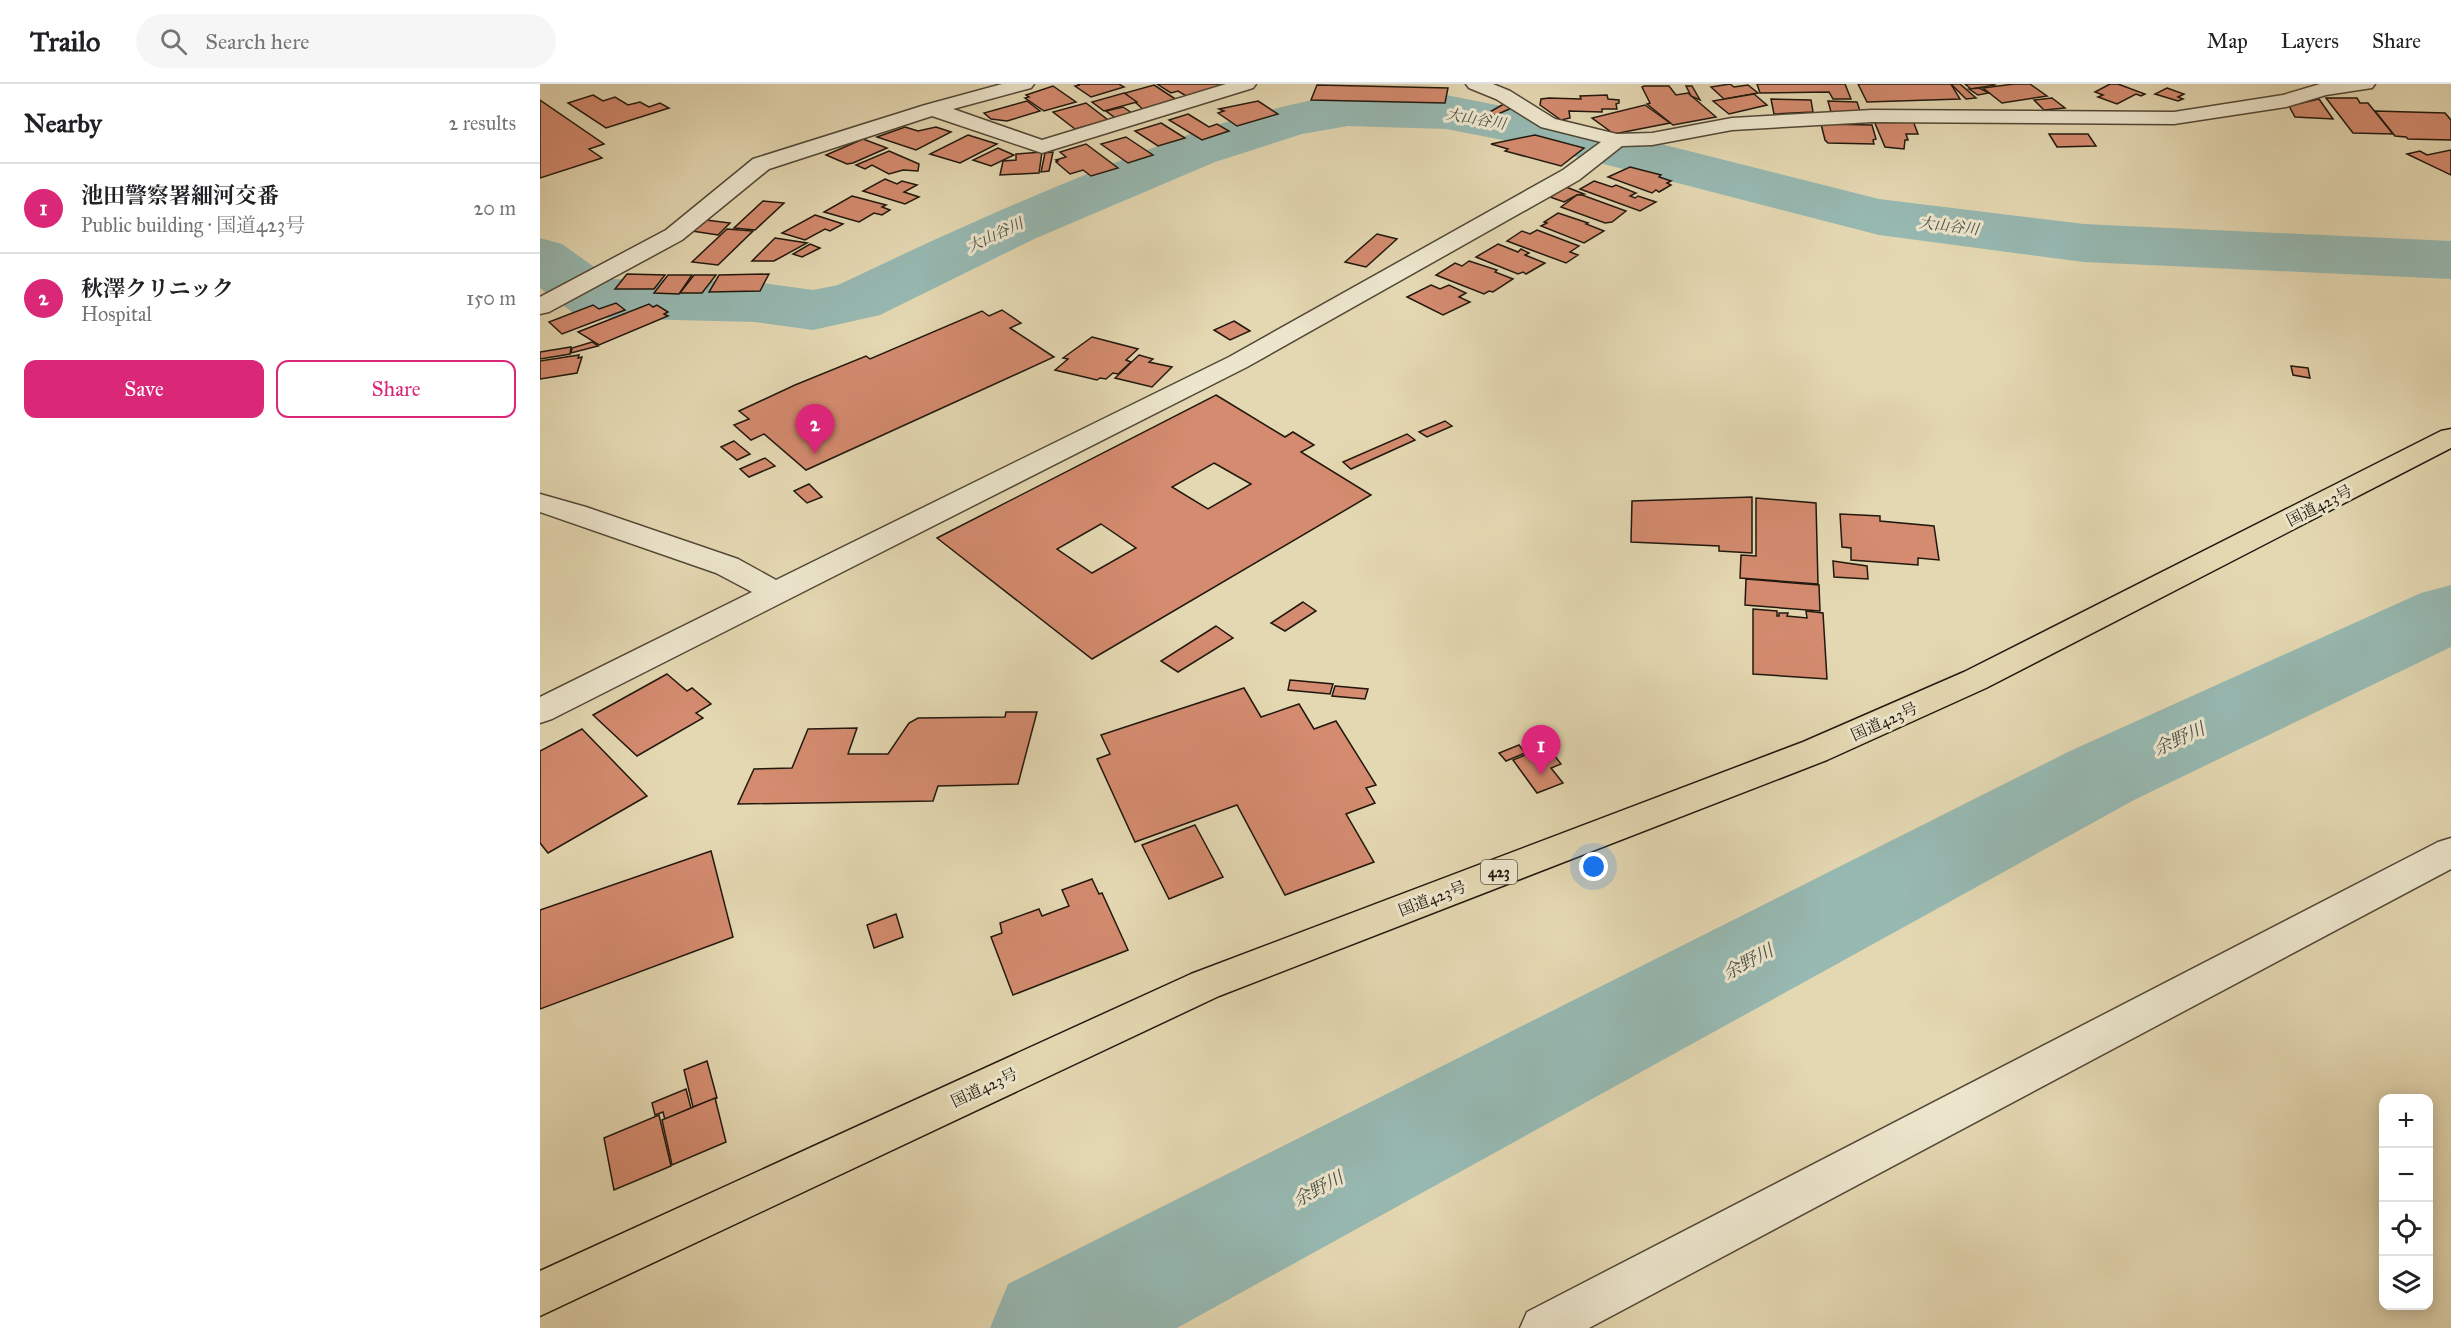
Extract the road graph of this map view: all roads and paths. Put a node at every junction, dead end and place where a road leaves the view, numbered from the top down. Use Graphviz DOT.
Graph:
graph roads {
  1 [pos="1024,84"];
  2 [pos="1246,84"];
  3 [pos="1476,84"];
  4 [pos="2365,84"];
  5 [pos="932,109"];
  6 [pos="1617,140"];
  7 [pos="540,307"];
  8 [pos="2451,437"];
  9 [pos="540,503"];
  10 [pos="776,593"];
  11 [pos="540,711"];
  12 [pos="2451,852"];
  13 [pos="540,1294"];
  14 [pos="1543,1328"];
  1 -- 5 [label="street"];
  2 -- 5 [label="street"];
  3 -- 6 [label="street"];
  4 -- 6 [label="street"];
  5 -- 7 [label="street"];
  6 -- 10 [label="street"];
  8 -- 13 [label="highway, 国道423号 / 423"];
  9 -- 10 [label="street"];
  10 -- 11 [label="street"];
  12 -- 14 [label="street"];
}
